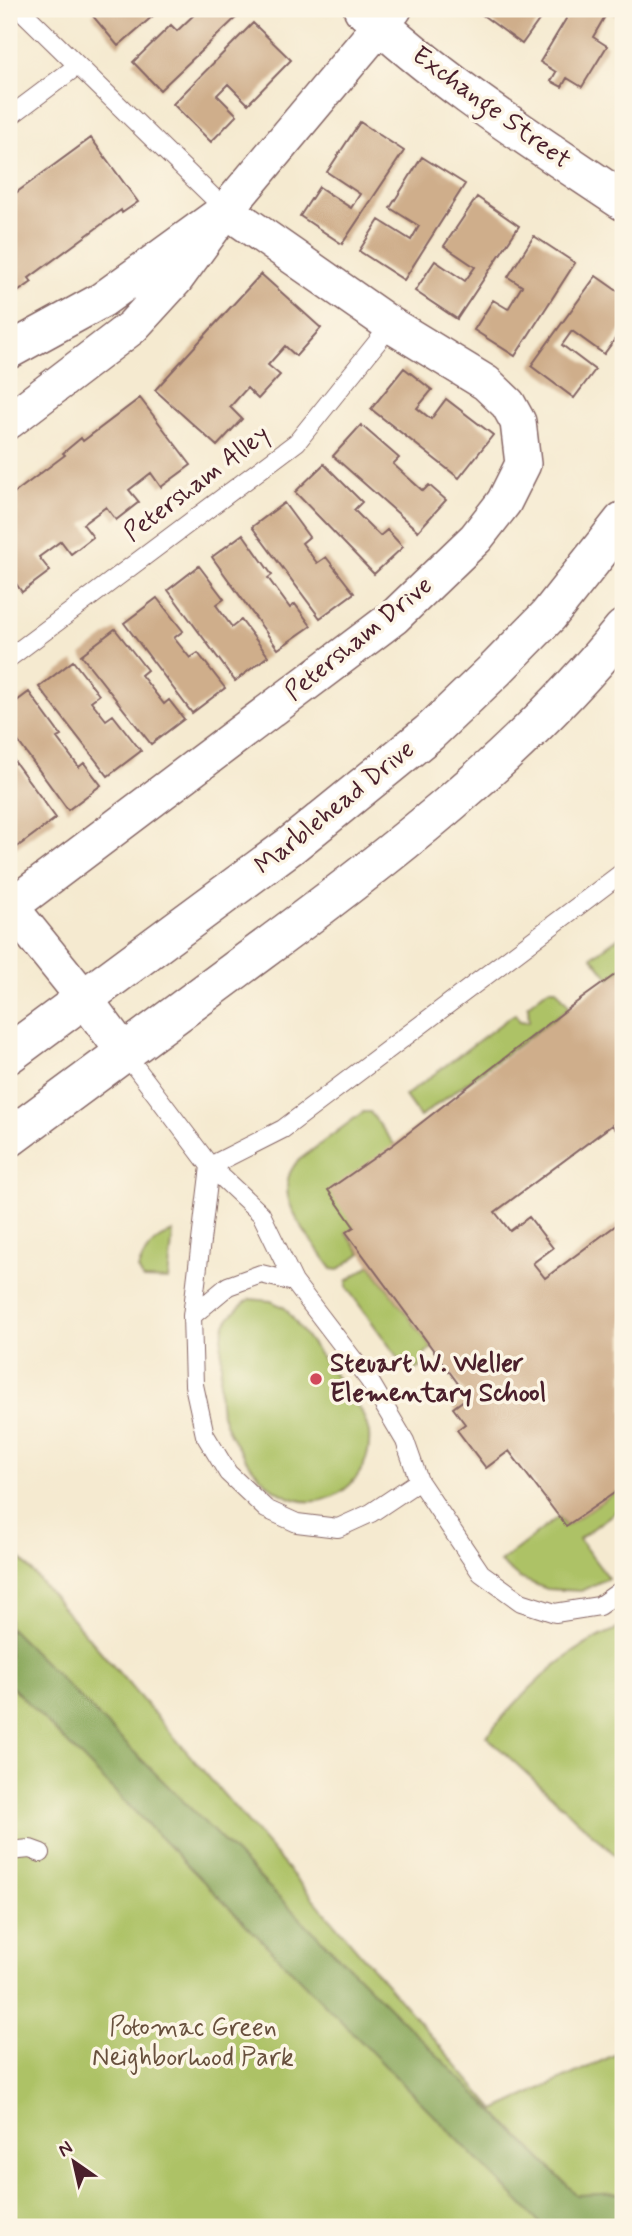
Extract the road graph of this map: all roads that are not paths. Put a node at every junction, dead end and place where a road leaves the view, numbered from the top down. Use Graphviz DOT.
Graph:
graph roads {
  1 [pos="20,9"];
  2 [pos="379,14"];
  3 [pos="77,66"];
  4 [pos="9,117"];
  5 [pos="623,201"];
  6 [pos="226,210"];
  7 [pos="391,325"];
  8 [pos="9,351"];
  9 [pos="12,411"];
  10 [pos="623,521"];
  11 [pos="623,629"];
  12 [pos="9,658"];
  13 [pos="623,872"];
  14 [pos="10,906"];
  15 [pos="84,998"];
  16 [pos="124,1052"];
  17 [pos="9,1054"];
  18 [pos="9,1138"];
  19 [pos="210,1166"];
  20 [pos="295,1282"];
  21 [pos="192,1316"];
  22 [pos="419,1481"];
  23 [pos="623,1589"];
  24 [pos="9,1851"];
  25 [pos="41,1853"];
  1 -- 3 [label="lane"];
  2 -- 5 [label="street, Exchange Street"];
  2 -- 6 [label="street"];
  3 -- 4 [label="lane"];
  3 -- 6 [label="lane"];
  6 -- 7 [label="street, Petersham Drive"];
  6 -- 8 [label="street"];
  6 -- 9 [label="street"];
  7 -- 12 [label="lane, Petersham Alley"];
  7 -- 14 [label="street, Petersham Drive"];
  10 -- 15 [label="street, Marblehead Drive"];
  11 -- 16 [label="street"];
  13 -- 19 [label="lane"];
  14 -- 15 [label="street"];
  15 -- 16 [label="street"];
  15 -- 17 [label="street, Marblehead Drive"];
  16 -- 18 [label="street"];
  16 -- 19 [label="lane"];
  19 -- 20 [label="lane"];
  19 -- 21 [label="lane"];
  20 -- 21 [label="lane"];
  20 -- 22 [label="lane"];
  21 -- 22 [label="lane"];
  22 -- 23 [label="lane"];
  24 -- 25 [label="lane"];
}
